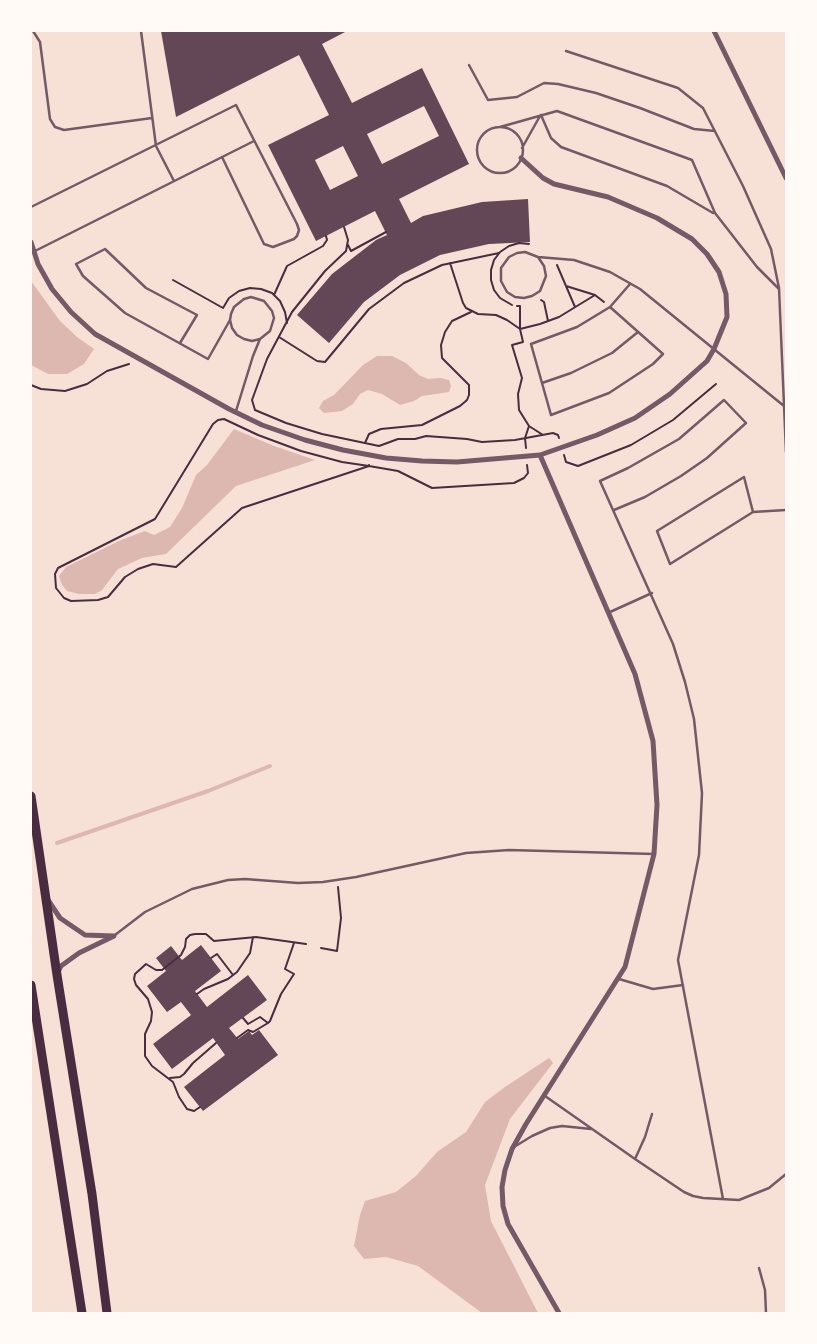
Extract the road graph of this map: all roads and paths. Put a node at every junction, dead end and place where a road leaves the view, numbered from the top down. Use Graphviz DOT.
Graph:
graph roads {
  1 [pos="33,31"];
  2 [pos="141,31"];
  3 [pos="714,31"];
  4 [pos="566,50"];
  5 [pos="469,65"];
  6 [pos="541,115"];
  7 [pos="152,118"];
  8 [pos="500,127"];
  9 [pos="715,131"];
  10 [pos="254,141"];
  11 [pos="156,146"];
  12 [pos="522,148"];
  13 [pos="222,157"];
  14 [pos="521,158"];
  15 [pos="786,178"];
  16 [pos="174,181"];
  17 [pos="31,208"];
  18 [pos="715,214"];
  19 [pos="344,227"];
  20 [pos="386,232"];
  21 [pos="326,236"];
  22 [pos="31,242"];
  23 [pos="348,245"];
  24 [pos="34,252"];
  25 [pos="500,253"];
  26 [pos="538,257"];
  27 [pos="554,258"];
  28 [pos="450,263"];
  29 [pos="630,284"];
  30 [pos="566,285"];
  31 [pos="779,288"];
  32 [pos="536,294"];
  33 [pos="274,295"];
  34 [pos="595,295"];
  35 [pos="575,307"];
  36 [pos="610,307"];
  37 [pos="471,312"];
  38 [pos="230,320"];
  39 [pos="548,321"];
  40 [pos="520,329"];
  41 [pos="638,332"];
  42 [pos="279,337"];
  43 [pos="260,339"];
  44 [pos="180,343"];
  45 [pos="714,349"];
  46 [pos="142,360"];
  47 [pos="542,383"];
  48 [pos="716,384"];
  49 [pos="31,385"];
  50 [pos="784,406"];
  51 [pos="236,412"];
  52 [pos="529,426"];
  53 [pos="543,435"];
  54 [pos="525,438"];
  55 [pos="365,443"];
  56 [pos="562,448"];
  57 [pos="786,452"];
  58 [pos="540,455"];
  59 [pos="526,456"];
  60 [pos="369,466"];
  61 [pos="614,510"];
  62 [pos="786,510"];
  63 [pos="753,512"];
  64 [pos="652,594"];
  65 [pos="608,613"];
  66 [pos="31,796"];
  67 [pos="654,854"];
  68 [pos="338,880"];
  69 [pos="47,897"];
  70 [pos="114,936"];
  71 [pos="253,938"];
  72 [pos="294,943"];
  73 [pos="306,944"];
  74 [pos="321,948"];
  75 [pos="211,958"];
  76 [pos="57,975"];
  77 [pos="234,975"];
  78 [pos="618,979"];
  79 [pos="31,985"];
  80 [pos="683,985"];
  81 [pos="197,994"];
  82 [pos="242,1018"];
  83 [pos="268,1023"];
  84 [pos="237,1038"];
  85 [pos="216,1043"];
  86 [pos="170,1078"];
  87 [pos="545,1095"];
  88 [pos="200,1107"];
  89 [pos="652,1114"];
  90 [pos="592,1130"];
  91 [pos="512,1149"];
  92 [pos="635,1159"];
  93 [pos="786,1174"];
  94 [pos="723,1199"];
  95 [pos="759,1268"];
  96 [pos="82,1313"];
  97 [pos="107,1313"];
  98 [pos="559,1313"];
  99 [pos="766,1313"];
  1 -- 7 [label="lane"];
  2 -- 7 [label="lane"];
  3 -- 15 [label="street"];
  4 -- 9 [label="lane"];
  5 -- 9 [label="lane"];
  6 -- 8 [label="lane"];
  6 -- 12 [label="lane"];
  6 -- 18 [label="lane"];
  6 -- 18 [label="lane"];
  7 -- 11 [label="lane"];
  8 -- 12 [label="lane"];
  8 -- 14 [label="lane"];
  9 -- 31 [label="lane"];
  10 -- 11 [label="lane"];
  10 -- 13 [label="lane"];
  10 -- 13 [label="lane"];
  11 -- 16 [label="lane"];
  11 -- 17 [label="lane"];
  12 -- 14 [label="lane"];
  13 -- 16 [label="lane"];
  14 -- 45 [label="street"];
  16 -- 24 [label="lane"];
  18 -- 31 [label="lane"];
  19 -- 23 [label="path"];
  20 -- 23 [label="path"];
  21 -- 33 [label="path"];
  22 -- 24 [label="street"];
  23 -- 42 [label="path"];
  24 -- 46 [label="street"];
  25 -- 28 [label="path"];
  26 -- 27 [label="lane"];
  26 -- 32 [label="lane"];
  26 -- 32 [label="lane"];
  27 -- 29 [label="lane"];
  27 -- 30 [label="path"];
  28 -- 37 [label="path"];
  28 -- 42 [label="path"];
  29 -- 36 [label="lane"];
  29 -- 45 [label="lane"];
  30 -- 34 [label="path"];
  30 -- 35 [label="path"];
  31 -- 50 [label="lane"];
  32 -- 39 [label="path"];
  34 -- 35 [label="path"];
  34 -- 36 [label="path"];
  35 -- 39 [label="path"];
  36 -- 41 [label="lane"];
  36 -- 47 [label="lane"];
  37 -- 40 [label="path"];
  37 -- 55 [label="path"];
  38 -- 43 [label="lane"];
  38 -- 43 [label="lane"];
  38 -- 44 [label="lane"];
  39 -- 40 [label="path"];
  40 -- 52 [label="path"];
  41 -- 47 [label="lane"];
  41 -- 47 [label="lane"];
  42 -- 55 [label="path"];
  43 -- 51 [label="lane"];
  44 -- 44 [label="lane"];
  45 -- 50 [label="lane"];
  45 -- 56 [label="street"];
  46 -- 49 [label="path"];
  46 -- 51 [label="street"];
  48 -- 56 [label="path"];
  50 -- 57 [label="lane"];
  51 -- 59 [label="street"];
  52 -- 53 [label="path"];
  52 -- 54 [label="path"];
  53 -- 54 [label="path"];
  53 -- 56 [label="path"];
  54 -- 55 [label="path"];
  54 -- 59 [label="path"];
  56 -- 58 [label="street"];
  58 -- 59 [label="street"];
  58 -- 65 [label="street"];
  59 -- 60 [label="path"];
  60 -- 60 [label="path"];
  61 -- 61 [label="lane"];
  61 -- 64 [label="lane"];
  62 -- 63 [label="lane"];
  63 -- 63 [label="lane"];
  64 -- 65 [label="lane"];
  64 -- 80 [label="lane"];
  65 -- 67 [label="street"];
  66 -- 69 [label="highway"];
  67 -- 68 [label="lane"];
  67 -- 78 [label="street"];
  68 -- 70 [label="lane"];
  68 -- 74 [label="path"];
  69 -- 70 [label="street"];
  69 -- 76 [label="highway"];
  70 -- 76 [label="street"];
  71 -- 72 [label="path"];
  71 -- 77 [label="path"];
  71 -- 86 [label="path"];
  72 -- 73 [label="path"];
  72 -- 83 [label="path"];
  75 -- 77 [label="path"];
  76 -- 97 [label="highway"];
  77 -- 81 [label="path"];
  78 -- 80 [label="lane"];
  78 -- 87 [label="street"];
  79 -- 96 [label="highway"];
  80 -- 94 [label="lane"];
  82 -- 83 [label="path"];
  83 -- 84 [label="path"];
  85 -- 86 [label="path"];
  86 -- 88 [label="path"];
  87 -- 90 [label="lane"];
  87 -- 91 [label="street"];
  89 -- 92 [label="lane"];
  90 -- 91 [label="lane"];
  90 -- 92 [label="lane"];
  91 -- 98 [label="street"];
  92 -- 94 [label="lane"];
  93 -- 94 [label="lane"];
  95 -- 99 [label="lane"];
}
